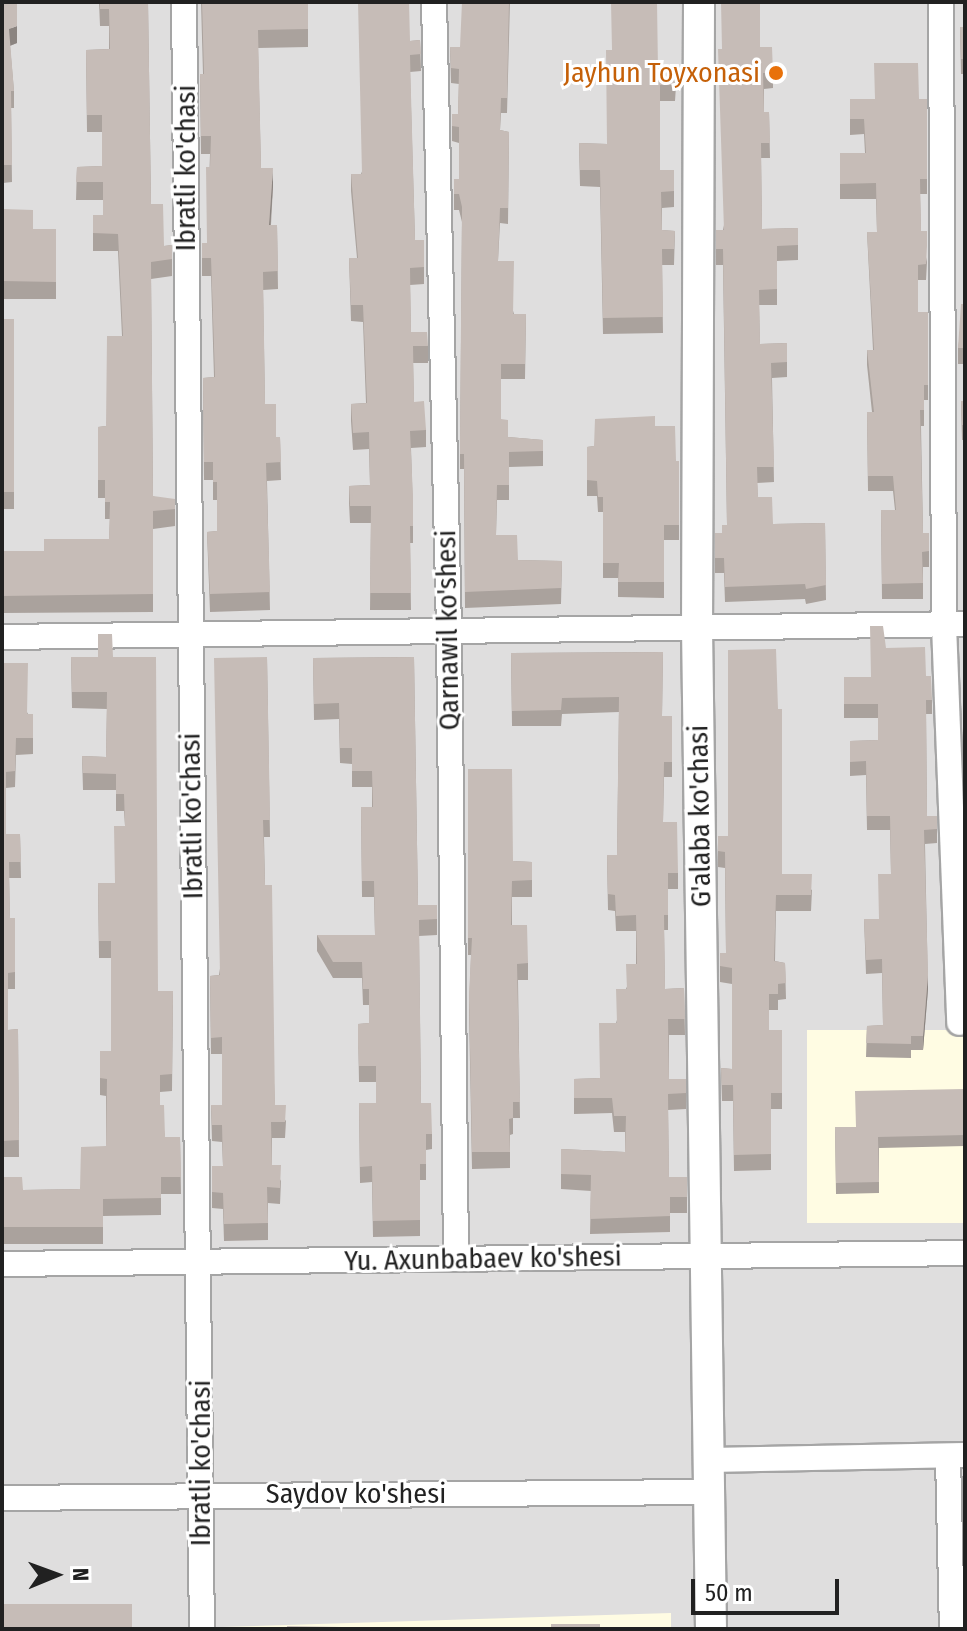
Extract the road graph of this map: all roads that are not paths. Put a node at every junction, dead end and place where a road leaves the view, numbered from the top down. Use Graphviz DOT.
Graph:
graph roads {
  1 [pos="184,2"];
  2 [pos="434,2"];
  3 [pos="699,2"];
  4 [pos="941,2"];
  5 [pos="955,624"];
  6 [pos="697,627"];
  7 [pos="449,630"];
  8 [pos="189,635"];
  9 [pos="2,637"];
  10 [pos="959,1023"];
  11 [pos="965,1253"];
  12 [pos="707,1256"];
  13 [pos="456,1259"];
  14 [pos="200,1262"];
  15 [pos="2,1264"];
  16 [pos="956,1455"];
  17 [pos="709,1460"];
  18 [pos="709,1492"];
  19 [pos="201,1495"];
  20 [pos="2,1498"];
  21 [pos="202,1629"];
  22 [pos="711,1629"];
  23 [pos="952,1629"];
  1 -- 8 [label="street, Ibratli ko'chasi"];
  2 -- 7 [label="street, Qarnawil ko'shesi"];
  3 -- 6 [label="street, G'alaba ko'chasi"];
  4 -- 5 [label="street"];
  5 -- 6 [label="street"];
  5 -- 10 [label="street"];
  6 -- 7 [label="street"];
  6 -- 12 [label="street, G'alaba ko'chasi"];
  7 -- 8 [label="street"];
  7 -- 13 [label="street, Qarnawil ko'shesi"];
  8 -- 9 [label="street"];
  8 -- 14 [label="street, Ibratli ko'chasi"];
  11 -- 12 [label="street, Yu. Axunbabaev ko'shesi"];
  12 -- 13 [label="street, Yu. Axunbabaev ko'shesi"];
  12 -- 17 [label="street, G'alaba ko'chasi"];
  13 -- 14 [label="street, Yu. Axunbabaev ko'shesi"];
  14 -- 15 [label="street, Yu. Axunbabaev ko'shesi"];
  14 -- 19 [label="street, Ibratli ko'chasi"];
  16 -- 17 [label="street"];
  16 -- 23 [label="street"];
  17 -- 18 [label="street, G'alaba ko'chasi"];
  18 -- 19 [label="street, Saydov ko'shesi"];
  18 -- 22 [label="street, G'alaba ko'chasi"];
  19 -- 20 [label="street, Saydov ko'shesi"];
  19 -- 21 [label="street, Ibratli ko'chasi"];
}
